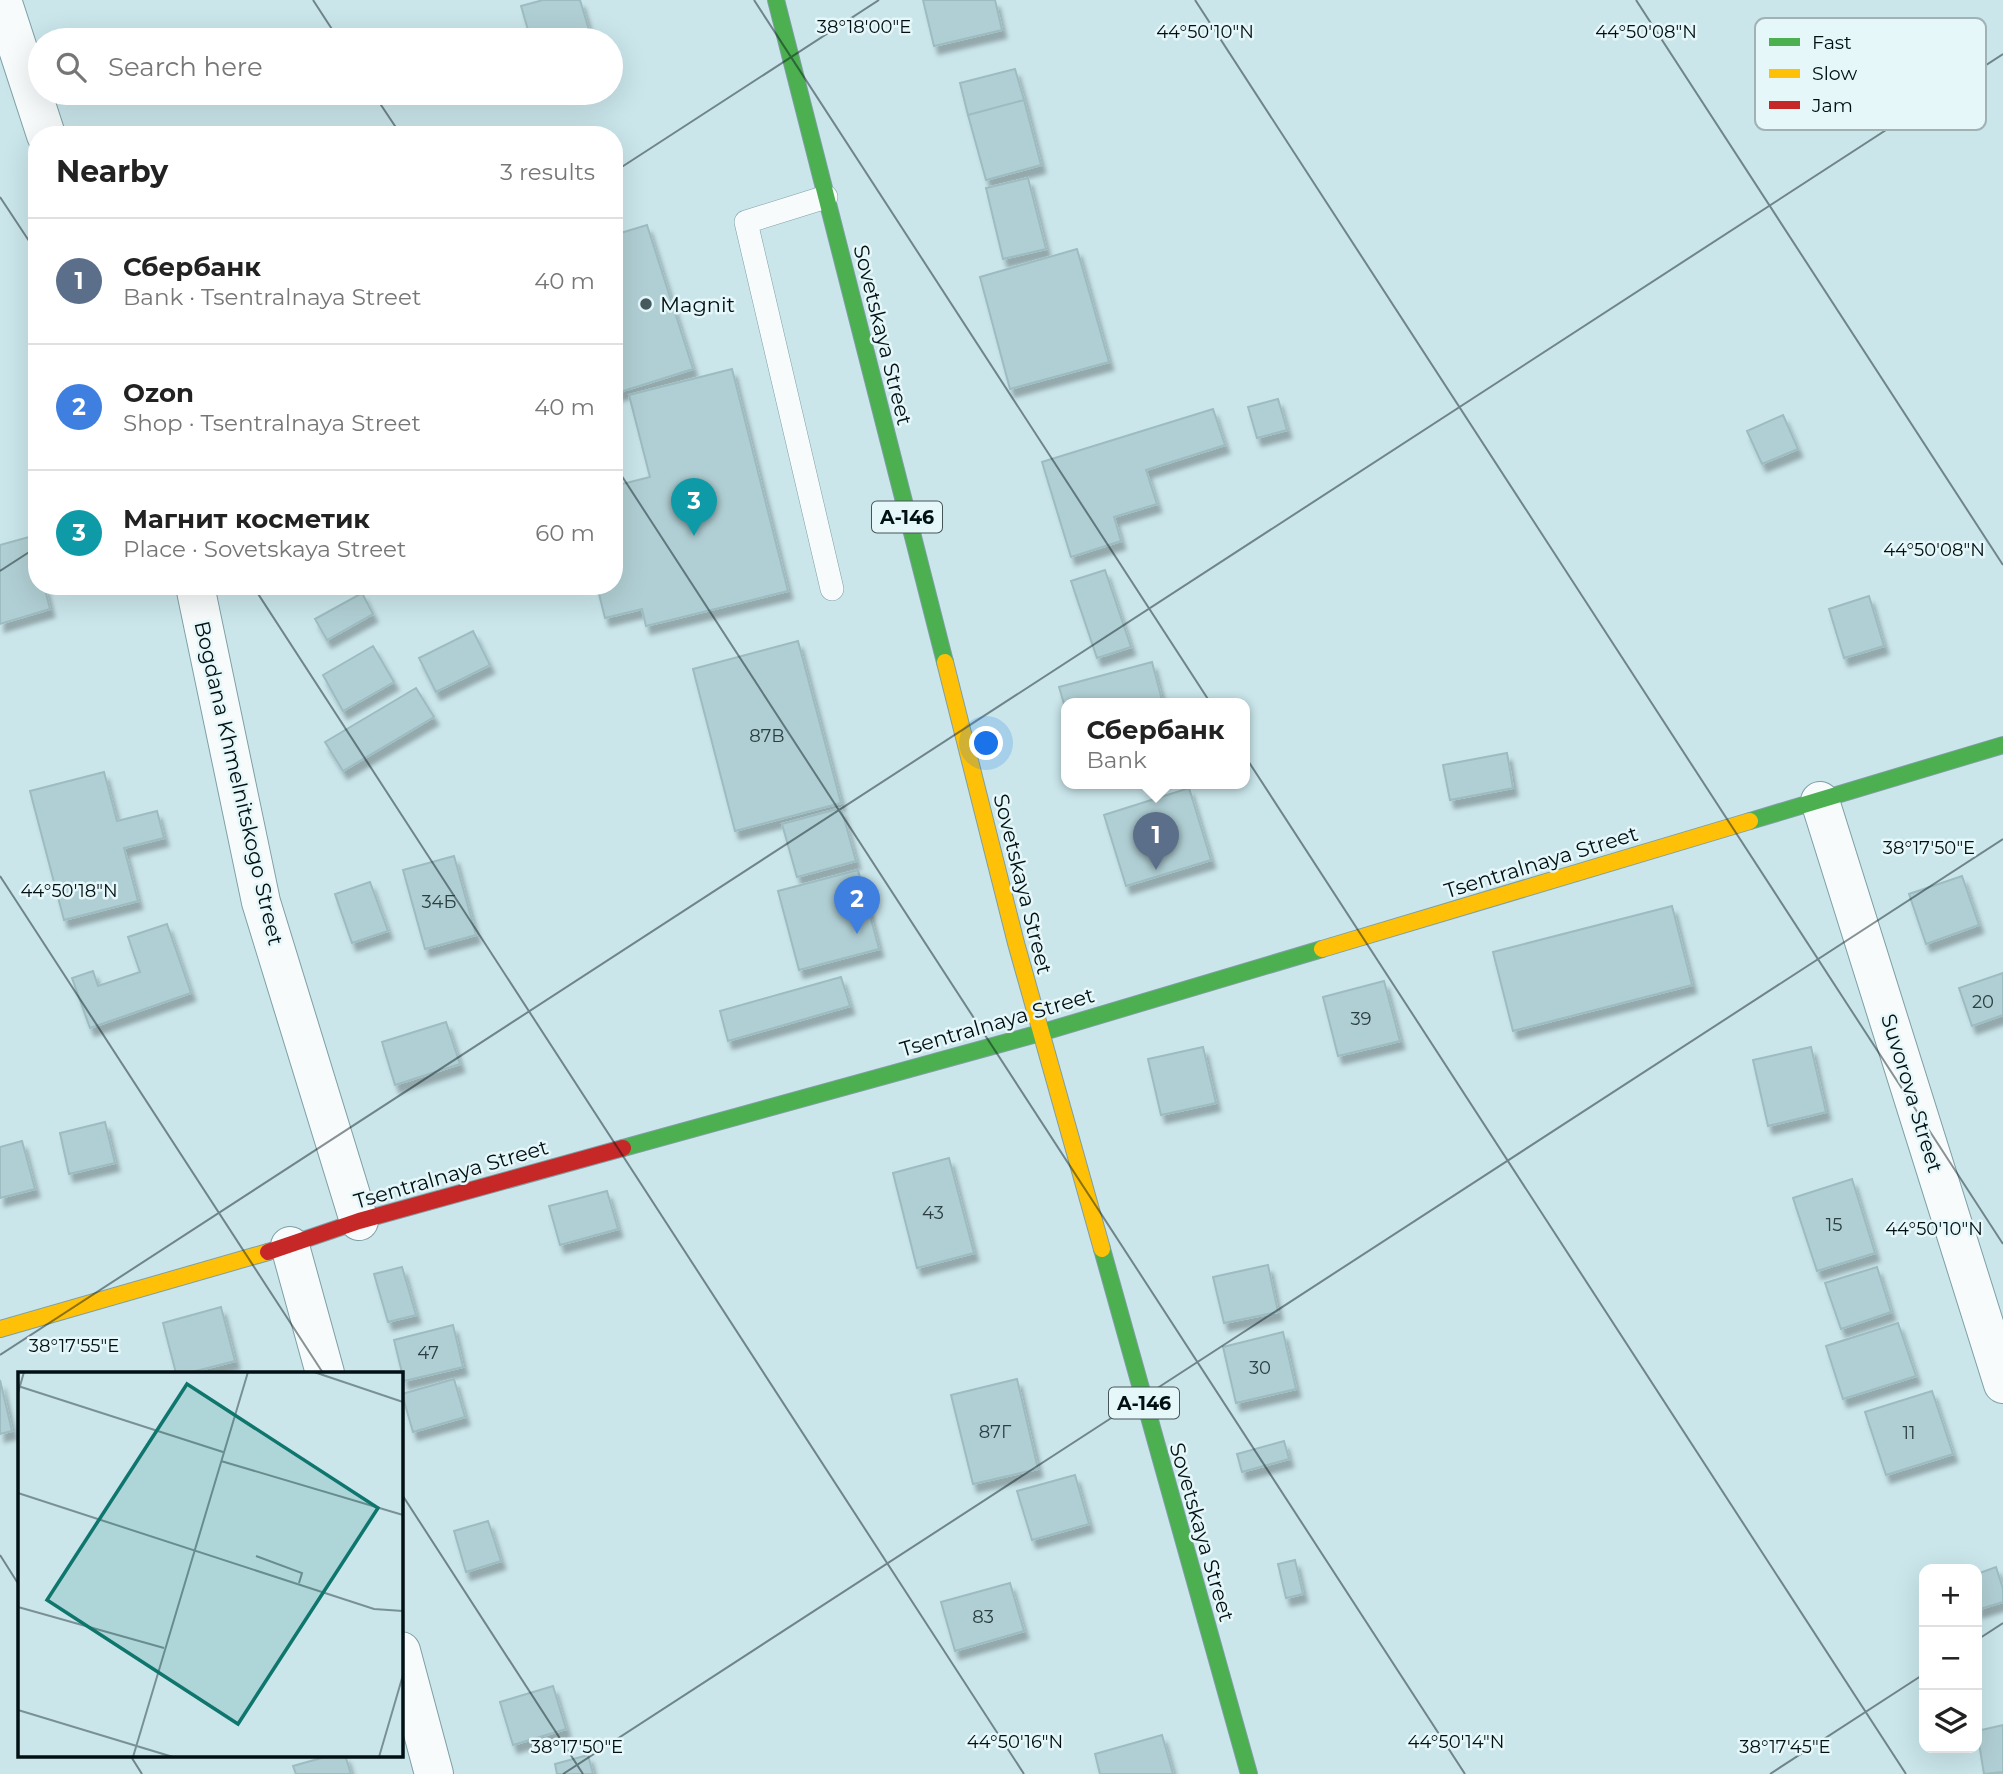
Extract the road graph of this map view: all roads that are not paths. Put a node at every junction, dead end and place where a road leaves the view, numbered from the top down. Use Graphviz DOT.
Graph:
graph roads {
  1 [pos="2,0"];
  2 [pos="776,0"];
  3 [pos="28,80"];
  4 [pos="36,105"];
  5 [pos="43,126"];
  6 [pos="826,197"];
  7 [pos="832,589"];
  8 [pos="197,595"];
  9 [pos="2003,745"];
  10 [pos="1821,801"];
  11 [pos="1040,1033"];
  12 [pos="359,1221"];
  13 [pos="290,1246"];
  14 [pos="0,1329"];
  15 [pos="325,1372"];
  16 [pos="2003,1384"];
  17 [pos="402,1655"];
  18 [pos="434,1774"];
  19 [pos="1249,1774"];
  1 -- 3 [label="street"];
  2 -- 6 [label="main road, Sovetskaya Street / А-146"];
  4 -- 5 [label="street"];
  6 -- 7 [label="lane"];
  6 -- 11 [label="main road, Sovetskaya Street / А-146"];
  8 -- 12 [label="street, Bogdana Khmelnitskogo Street"];
  9 -- 10 [label="main road, Tsentralnaya Street"];
  10 -- 11 [label="main road, Tsentralnaya Street"];
  10 -- 16 [label="street, Suvorova Street"];
  11 -- 12 [label="main road, Tsentralnaya Street"];
  11 -- 19 [label="main road, Sovetskaya Street / А-146"];
  12 -- 13 [label="main road, Tsentralnaya Street"];
  13 -- 14 [label="main road, Tsentralnaya Street"];
  13 -- 15 [label="street"];
  17 -- 18 [label="street"];
}
